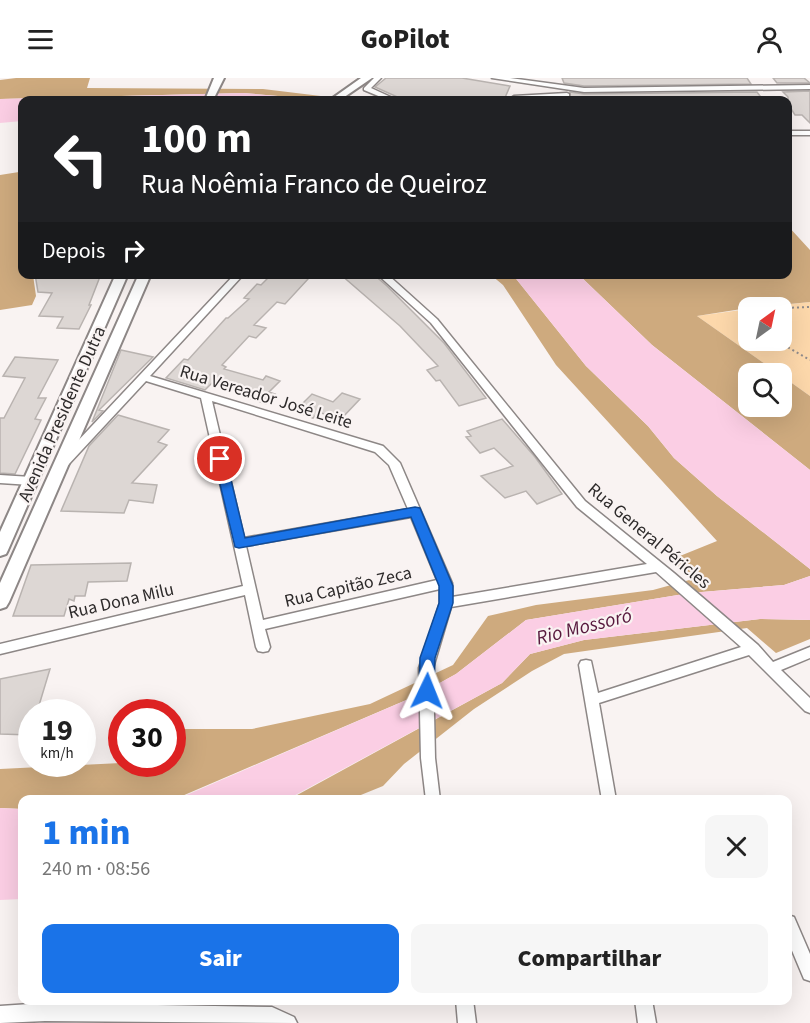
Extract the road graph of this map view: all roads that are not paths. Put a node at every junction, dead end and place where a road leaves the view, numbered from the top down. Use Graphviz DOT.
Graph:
graph roads {
  1 [pos="219,78"];
  2 [pos="378,78"];
  3 [pos="499,79"];
  4 [pos="539,82"];
  5 [pos="366,83"];
  6 [pos="518,83"];
  7 [pos="810,87"];
  8 [pos="609,91"];
  9 [pos="211,96"];
  10 [pos="342,96"];
  11 [pos="387,96"];
  12 [pos="515,96"];
  13 [pos="550,96"];
  14 [pos="792,133"];
  15 [pos="810,133"];
  16 [pos="120,279"];
  17 [pos="143,279"];
  18 [pos="235,279"];
  19 [pos="387,279"];
  20 [pos="144,377"];
  21 [pos="206,396"];
  22 [pos="62,464"];
  23 [pos="0,479"];
  24 [pos="31,481"];
  25 [pos="415,512"];
  26 [pos="239,543"];
  27 [pos="0,549"];
  28 [pos="23,551"];
  29 [pos="657,567"];
  30 [pos="446,583"];
  31 [pos="250,589"];
  32 [pos="0,602"];
  33 [pos="446,603"];
  34 [pos="258,626"];
  35 [pos="263,647"];
  36 [pos="0,649"];
  37 [pos="753,649"];
  38 [pos="810,652"];
  39 [pos="586,665"];
  40 [pos="772,668"];
  41 [pos="592,700"];
  42 [pos="810,707"];
  43 [pos="432,795"];
  44 [pos="608,795"];
  45 [pos="792,931"];
  46 [pos="810,973"];
  47 [pos="465,1005"];
  48 [pos="644,1005"];
  49 [pos="0,1015"];
  50 [pos="288,1023"];
  51 [pos="467,1023"];
  52 [pos="647,1023"];
  1 -- 9 [label="main road"];
  2 -- 5 [label="street"];
  3 -- 6 [label="street"];
  4 -- 6 [label="street"];
  4 -- 8 [label="street"];
  5 -- 10 [label="main road"];
  5 -- 11 [label="street"];
  6 -- 12 [label="street"];
  7 -- 8 [label="street"];
  8 -- 13 [label="street"];
  14 -- 15 [label="street"];
  16 -- 24 [label="main road, Avenida Presidente Dutra"];
  17 -- 22 [label="main road, Avenida Presidente Dutra"];
  18 -- 20 [label="street"];
  19 -- 29 [label="street, Rua General Péricles"];
  20 -- 21 [label="street, Rua Vereador José Leite"];
  20 -- 22 [label="street"];
  21 -- 25 [label="street, Rua Vereador José Leite"];
  21 -- 26 [label="street"];
  22 -- 28 [label="main road, Avenida Presidente Dutra"];
  23 -- 24 [label="street"];
  24 -- 27 [label="main road, Avenida Presidente Dutra"];
  25 -- 26 [label="street"];
  25 -- 30 [label="street"];
  26 -- 31 [label="street"];
  27 -- 28 [label="main road"];
  28 -- 32 [label="main road, Avenida Presidente Dutra"];
  29 -- 33 [label="street"];
  29 -- 37 [label="street, Rua General Péricles"];
  30 -- 33 [label="street"];
  30 -- 34 [label="street, Rua Capitão Zeca"];
  31 -- 34 [label="street"];
  31 -- 36 [label="street, Rua Dona Milu"];
  33 -- 43 [label="street"];
  34 -- 35 [label="street"];
  37 -- 40 [label="street, Rua General Péricles"];
  37 -- 41 [label="street"];
  38 -- 40 [label="street"];
  39 -- 41 [label="street"];
  40 -- 42 [label="street, Rua General Péricles"];
  41 -- 44 [label="street"];
  45 -- 46 [label="street"];
  47 -- 51 [label="street"];
  48 -- 52 [label="street"];
  49 -- 50 [label="street"];
}
